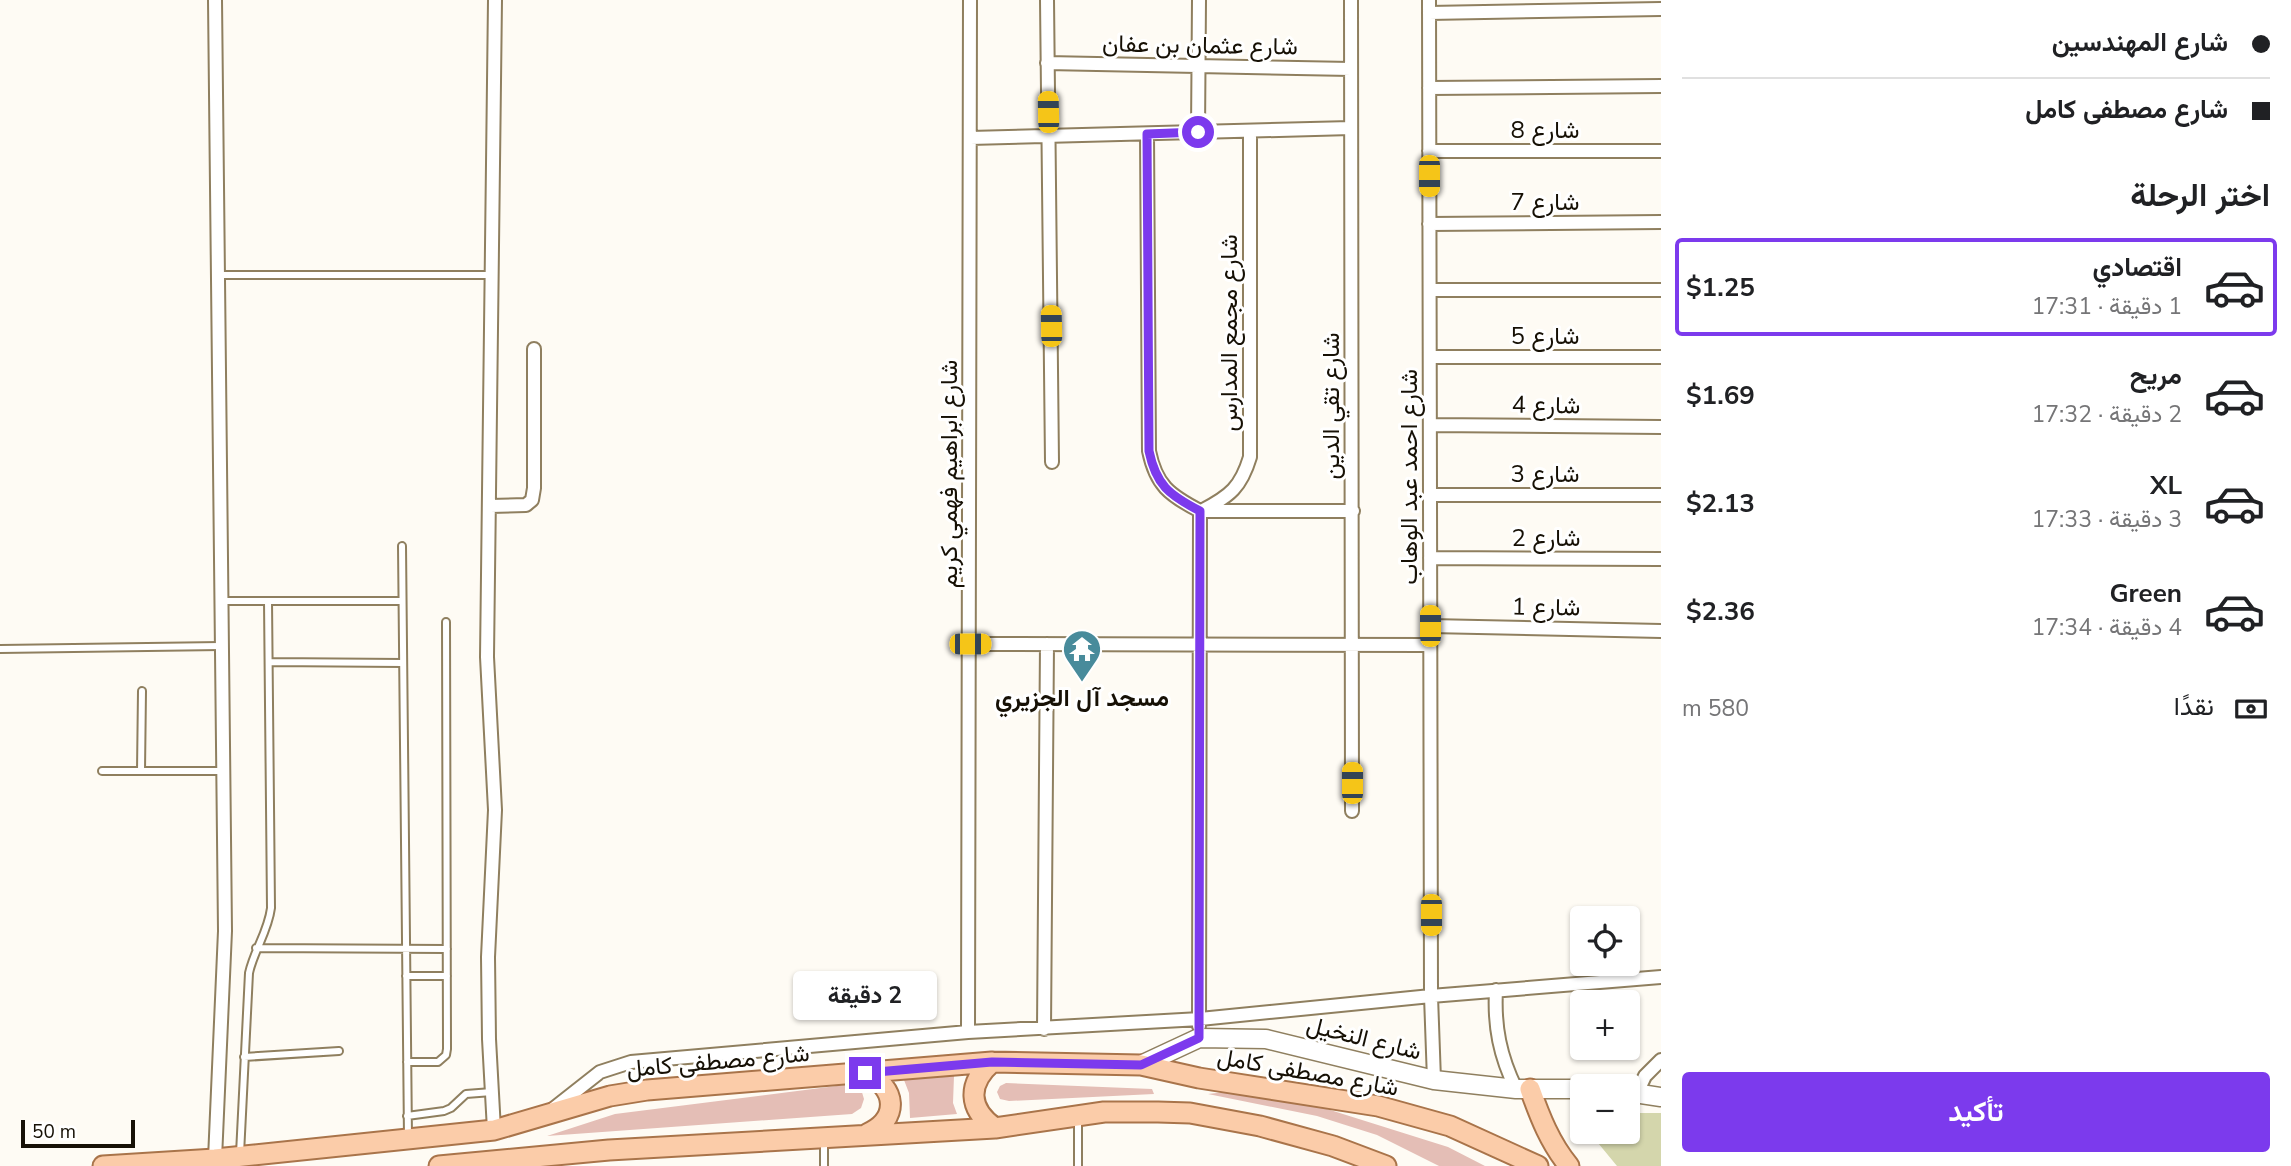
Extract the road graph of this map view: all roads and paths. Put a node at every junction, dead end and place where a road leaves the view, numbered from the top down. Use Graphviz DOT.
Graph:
graph roads {
  1 [pos="215,0"];
  2 [pos="495,0"];
  3 [pos="970,0"];
  4 [pos="1047,0"];
  5 [pos="1199,0"];
  6 [pos="1351,0"];
  7 [pos="1429,6"];
  8 [pos="1661,9"];
  9 [pos="1048,63"];
  10 [pos="1199,66"];
  11 [pos="1351,69"];
  12 [pos="1661,86"];
  13 [pos="1429,88"];
  14 [pos="1351,128"];
  15 [pos="1250,131"];
  16 [pos="1198,132"];
  17 [pos="1147,134"];
  18 [pos="1048,136"];
  19 [pos="970,138"];
  20 [pos="1429,151"];
  21 [pos="1661,151"];
  22 [pos="1661,222"];
  23 [pos="1429,224"];
  24 [pos="218,275"];
  25 [pos="491,275"];
  26 [pos="1430,290"];
  27 [pos="1661,290"];
  28 [pos="534,349"];
  29 [pos="1430,357"];
  30 [pos="1661,357"];
  31 [pos="1430,425"];
  32 [pos="1661,427"];
  33 [pos="1052,461"];
  34 [pos="1430,495"];
  35 [pos="1661,495"];
  36 [pos="490,506"];
  37 [pos="1200,511"];
  38 [pos="1353,511"];
  39 [pos="402,546"];
  40 [pos="1430,558"];
  41 [pos="1661,559"];
  42 [pos="221,601"];
  43 [pos="268,601"];
  44 [pos="402,601"];
  45 [pos="446,622"];
  46 [pos="1430,626"];
  47 [pos="1661,631"];
  48 [pos="970,644"];
  49 [pos="1047,644"];
  50 [pos="1200,645"];
  51 [pos="1354,645"];
  52 [pos="1430,645"];
  53 [pos="221,646"];
  54 [pos="0,649"];
  55 [pos="269,662"];
  56 [pos="403,663"];
  57 [pos="142,691"];
  58 [pos="102,771"];
  59 [pos="141,771"];
  60 [pos="222,771"];
  61 [pos="1352,811"];
  62 [pos="256,948"];
  63 [pos="406,949"];
  64 [pos="447,950"];
  65 [pos="406,976"];
  66 [pos="447,976"];
  67 [pos="1661,976"];
  68 [pos="1496,990"];
  69 [pos="1431,996"];
  70 [pos="1200,1018"];
  71 [pos="1044,1029"];
  72 [pos="968,1032"];
  73 [pos="1199,1038"];
  74 [pos="339,1051"];
  75 [pos="244,1057"];
  76 [pos="1661,1060"];
  77 [pos="407,1062"];
  78 [pos="992,1062"];
  79 [pos="1141,1065"];
  80 [pos="865,1073"];
  81 [pos="1434,1080"];
  82 [pos="1640,1083"];
  83 [pos="1523,1089"];
  84 [pos="1570,1089"];
  85 [pos="492,1092"];
  86 [pos="1640,1093"];
  87 [pos="1661,1097"];
  88 [pos="545,1115"];
  89 [pos="1078,1115"];
  90 [pos="407,1116"];
  91 [pos="995,1128"];
  92 [pos="494,1130"];
  93 [pos="866,1135"];
  94 [pos="824,1137"];
  95 [pos="408,1139"];
  96 [pos="240,1156"];
  97 [pos="215,1159"];
  98 [pos="103,1166"];
  99 [pos="439,1166"];
  100 [pos="824,1166"];
  101 [pos="1078,1166"];
  102 [pos="1386,1166"];
  103 [pos="1538,1166"];
  104 [pos="1569,1166"];
  1 -- 24 [label="street"];
  2 -- 25 [label="street"];
  3 -- 19 [label="street, شارع ابراهيم فهمي كريم"];
  4 -- 9 [label="street"];
  5 -- 10 [label="street"];
  6 -- 11 [label="street, شارع تقي الدين"];
  7 -- 8 [label="street"];
  7 -- 13 [label="street, شارع احمد عبد الوهاب"];
  9 -- 10 [label="street, شارع عثمان بن عفان"];
  9 -- 18 [label="street"];
  10 -- 11 [label="street, شارع عثمان بن عفان"];
  10 -- 16 [label="street"];
  11 -- 14 [label="street, شارع تقي الدين"];
  12 -- 13 [label="street"];
  13 -- 20 [label="street, شارع احمد عبد الوهاب"];
  14 -- 15 [label="street"];
  14 -- 38 [label="street, شارع تقي الدين"];
  15 -- 16 [label="street"];
  15 -- 37 [label="street, شارع مجمع المدارس"];
  16 -- 17 [label="street"];
  17 -- 18 [label="street"];
  17 -- 37 [label="street"];
  18 -- 19 [label="street"];
  18 -- 33 [label="street"];
  19 -- 48 [label="street, شارع ابراهيم فهمي كريم"];
  20 -- 21 [label="street, شارع 8"];
  20 -- 23 [label="street, شارع احمد عبد الوهاب"];
  22 -- 23 [label="street, شارع 7"];
  23 -- 26 [label="street, شارع احمد عبد الوهاب"];
  24 -- 25 [label="lane"];
  24 -- 42 [label="street"];
  25 -- 36 [label="street"];
  26 -- 27 [label="street"];
  26 -- 29 [label="street, شارع احمد عبد الوهاب"];
  28 -- 36 [label="street"];
  29 -- 30 [label="street, شارع 5"];
  29 -- 31 [label="street, شارع احمد عبد الوهاب"];
  31 -- 32 [label="street, شارع 4"];
  31 -- 34 [label="street, شارع احمد عبد الوهاب"];
  34 -- 35 [label="street, شارع 3"];
  34 -- 40 [label="street, شارع احمد عبد الوهاب"];
  36 -- 85 [label="street"];
  37 -- 38 [label="street"];
  37 -- 50 [label="street"];
  38 -- 51 [label="street, شارع تقي الدين"];
  39 -- 44 [label="lane"];
  40 -- 41 [label="street, شارع 2"];
  40 -- 46 [label="street, شارع احمد عبد الوهاب"];
  42 -- 43 [label="lane"];
  42 -- 53 [label="street"];
  43 -- 44 [label="lane"];
  43 -- 55 [label="lane"];
  44 -- 56 [label="lane"];
  45 -- 64 [label="lane"];
  46 -- 47 [label="street, شارع 1"];
  46 -- 52 [label="street, شارع احمد عبد الوهاب"];
  48 -- 49 [label="street"];
  48 -- 72 [label="street, شارع ابراهيم فهمي كريم"];
  49 -- 50 [label="street"];
  49 -- 71 [label="street"];
  50 -- 51 [label="street"];
  50 -- 70 [label="street"];
  51 -- 52 [label="street"];
  51 -- 61 [label="street, شارع تقي الدين"];
  52 -- 69 [label="street, شارع احمد عبد الوهاب"];
  53 -- 54 [label="lane"];
  53 -- 60 [label="street"];
  55 -- 56 [label="lane"];
  55 -- 62 [label="lane"];
  56 -- 63 [label="lane"];
  57 -- 59 [label="lane"];
  58 -- 59 [label="lane"];
  59 -- 60 [label="lane"];
  60 -- 97 [label="street"];
  62 -- 63 [label="lane"];
  62 -- 75 [label="lane"];
  63 -- 64 [label="lane"];
  63 -- 65 [label="lane"];
  64 -- 66 [label="lane"];
  65 -- 66 [label="lane"];
  65 -- 77 [label="lane"];
  66 -- 77 [label="lane"];
  67 -- 68 [label="street"];
  68 -- 69 [label="street"];
  68 -- 83 [label="street"];
  69 -- 70 [label="street"];
  69 -- 81 [label="street, شارع احمد عبد الوهاب"];
  70 -- 71 [label="street"];
  70 -- 73 [label="street"];
  71 -- 72 [label="street"];
  72 -- 88 [label="street"];
  73 -- 79 [label="main road, شارع النخيل"];
  73 -- 81 [label="main road, شارع النخيل"];
  74 -- 75 [label="lane"];
  75 -- 96 [label="lane"];
  76 -- 82 [label="street"];
  77 -- 90 [label="lane"];
  78 -- 79 [label="main road, شارع مصطفى كامل"];
  78 -- 80 [label="main road, شارع مصطفى كامل"];
  78 -- 91 [label="main road"];
  79 -- 103 [label="main road, شارع مصطفى كامل"];
  80 -- 88 [label="main road, شارع مصطفى كامل"];
  80 -- 93 [label="main road"];
  81 -- 83 [label="main road, شارع النخيل"];
  83 -- 84 [label="main road, شارع النخيل"];
  83 -- 104 [label="main road"];
  85 -- 90 [label="lane"];
  85 -- 92 [label="street"];
  86 -- 87 [label="main road"];
  88 -- 92 [label="main road, شارع مصطفى كامل"];
  89 -- 91 [label="main road"];
  89 -- 101 [label="lane"];
  89 -- 102 [label="main road"];
  90 -- 95 [label="lane"];
  91 -- 93 [label="main road"];
  92 -- 95 [label="main road, شارع مصطفى كامل"];
  93 -- 94 [label="main road"];
  94 -- 99 [label="main road"];
  94 -- 100 [label="lane"];
  95 -- 96 [label="main road, شارع مصطفى كامل"];
  96 -- 97 [label="main road, شارع مصطفى كامل"];
  97 -- 98 [label="main road, شارع مصطفى كامل"];
}
